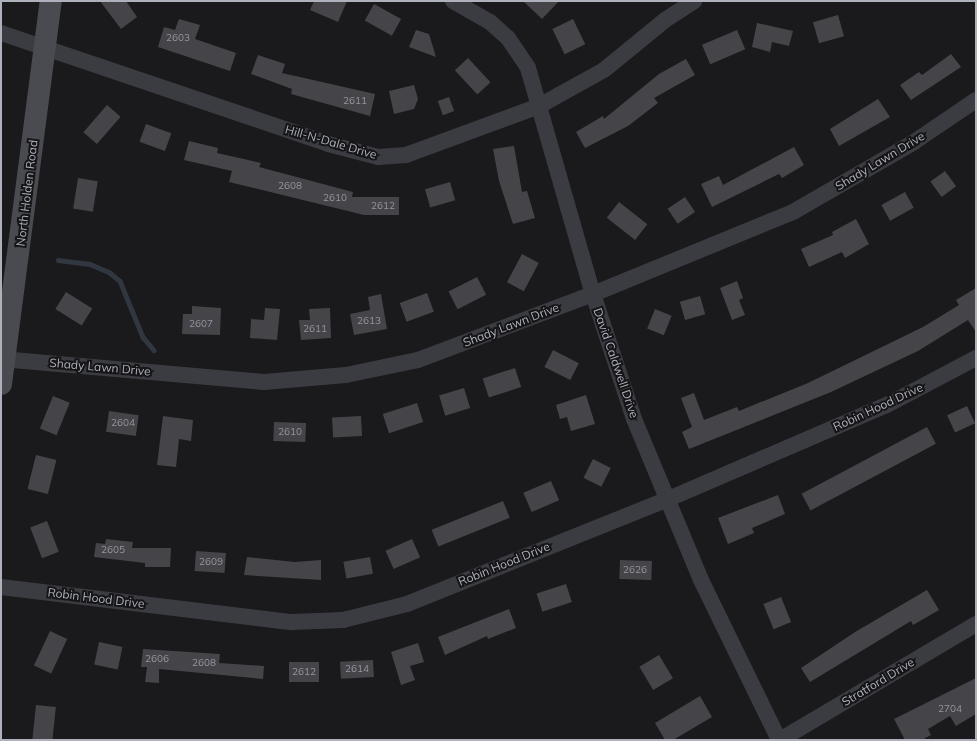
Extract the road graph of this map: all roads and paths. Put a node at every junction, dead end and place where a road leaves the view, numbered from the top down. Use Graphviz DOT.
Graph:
graph roads {
  1 [pos="50,1"];
  2 [pos="453,1"];
  3 [pos="694,1"];
  4 [pos="1,33"];
  5 [pos="44,48"];
  6 [pos="976,100"];
  7 [pos="539,106"];
  8 [pos="593,294"];
  9 [pos="976,358"];
  10 [pos="3,359"];
  11 [pos="1,384"];
  12 [pos="666,500"];
  13 [pos="1,587"];
  14 [pos="976,624"];
  15 [pos="779,740"];
  1 -- 5 [label="main road, North Holden Road"];
  2 -- 7 [label="street, David Caldwell Drive"];
  3 -- 7 [label="street, Hill-N-Dale Drive"];
  4 -- 5 [label="street, Hill-N-Dale Drive"];
  5 -- 7 [label="street, Hill-N-Dale Drive"];
  5 -- 10 [label="main road, North Holden Road"];
  6 -- 8 [label="street, Shady Lawn Drive"];
  7 -- 8 [label="street, David Caldwell Drive"];
  8 -- 10 [label="street, Shady Lawn Drive"];
  8 -- 12 [label="street, David Caldwell Drive"];
  9 -- 12 [label="street, Robin Hood Drive"];
  10 -- 11 [label="main road, North Holden Road"];
  12 -- 13 [label="street, Robin Hood Drive"];
  12 -- 15 [label="street, David Caldwell Drive"];
  14 -- 15 [label="street, Stratford Drive"];
}
